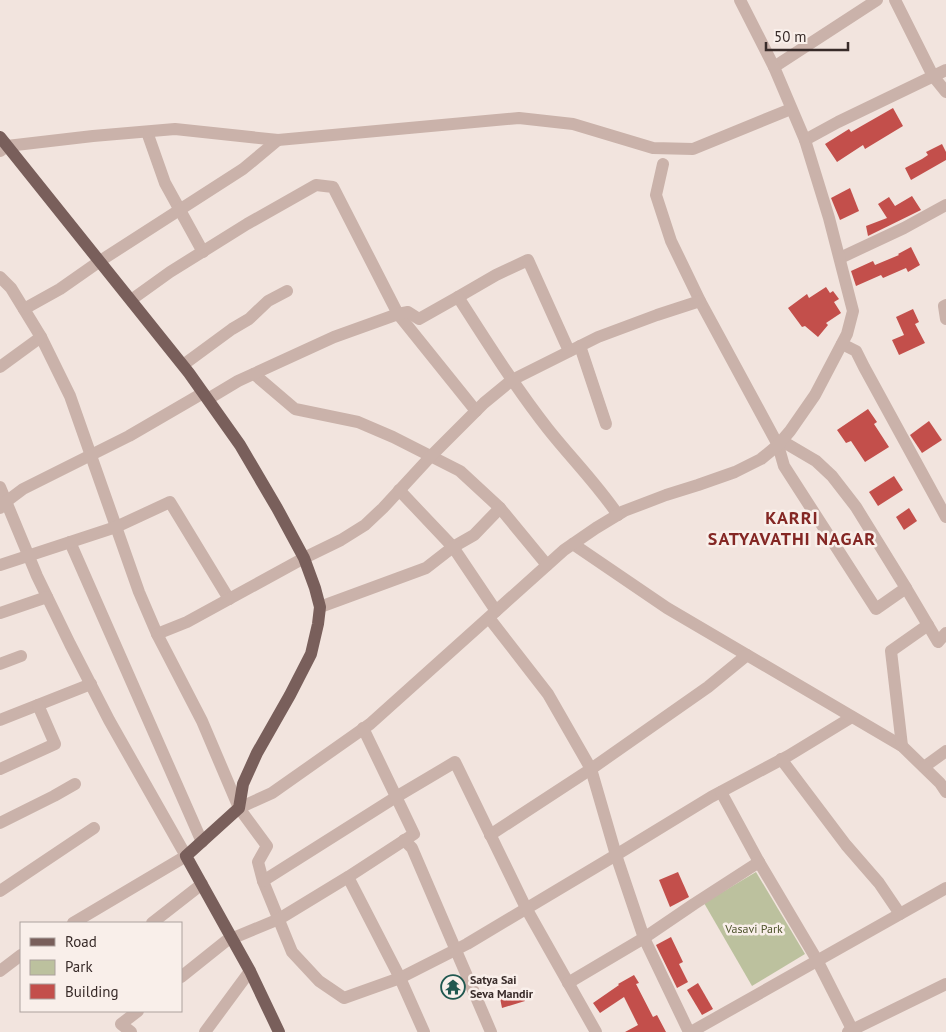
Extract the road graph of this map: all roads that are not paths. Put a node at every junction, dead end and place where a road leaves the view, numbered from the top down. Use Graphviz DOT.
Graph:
graph roads {
  1 [pos="740,0"];
  2 [pos="877,0"];
  3 [pos="895,0"];
  4 [pos="774,67"];
  5 [pos="946,70"];
  6 [pos="933,76"];
  7 [pos="946,92"];
  8 [pos="791,109"];
  9 [pos="146,132"];
  10 [pos="278,140"];
  11 [pos="805,140"];
  12 [pos="2,145"];
  13 [pos="663,164"];
  14 [pos="946,205"];
  15 [pos="180,210"];
  16 [pos="203,252"];
  17 [pos="840,258"];
  18 [pos="100,261"];
  19 [pos="0,277"];
  20 [pos="286,290"];
  21 [pos="458,297"];
  22 [pos="131,300"];
  23 [pos="700,301"];
  24 [pos="946,305"];
  25 [pos="24,309"];
  26 [pos="398,314"];
  27 [pos="946,319"];
  28 [pos="41,337"];
  29 [pos="842,344"];
  30 [pos="575,348"];
  31 [pos="183,365"];
  32 [pos="0,367"];
  33 [pos="254,374"];
  34 [pos="512,380"];
  35 [pos="206,396"];
  36 [pos="476,411"];
  37 [pos="606,424"];
  38 [pos="780,443"];
  39 [pos="90,456"];
  40 [pos="431,456"];
  41 [pos="0,487"];
  42 [pos="399,490"];
  43 [pos="3,504"];
  44 [pos="500,508"];
  45 [pos="618,515"];
  46 [pos="946,518"];
  47 [pos="116,527"];
  48 [pos="70,542"];
  49 [pos="573,544"];
  50 [pos="453,547"];
  51 [pos="29,555"];
  52 [pos="304,558"];
  53 [pos="0,565"];
  54 [pos="547,565"];
  55 [pos="906,588"];
  56 [pos="47,597"];
  57 [pos="229,599"];
  58 [pos="320,607"];
  59 [pos="0,613"];
  60 [pos="493,614"];
  61 [pos="928,625"];
  62 [pos="946,633"];
  63 [pos="157,634"];
  64 [pos="21,656"];
  65 [pos="748,656"];
  66 [pos="0,664"];
  67 [pos="91,684"];
  68 [pos="38,705"];
  69 [pos="852,717"];
  70 [pos="0,720"];
  71 [pos="363,728"];
  72 [pos="902,746"];
  73 [pos="946,751"];
  74 [pos="781,759"];
  75 [pos="924,767"];
  76 [pos="0,769"];
  77 [pos="591,769"];
  78 [pos="75,784"];
  79 [pos="721,792"];
  80 [pos="946,792"];
  81 [pos="396,797"];
  82 [pos="239,808"];
  83 [pos="0,823"];
  84 [pos="94,828"];
  85 [pos="490,835"];
  86 [pos="404,840"];
  87 [pos="202,842"];
  88 [pos="616,855"];
  89 [pos="186,856"];
  90 [pos="759,862"];
  91 [pos="348,877"];
  92 [pos="263,881"];
  93 [pos="202,884"];
  94 [pos="946,888"];
  95 [pos="0,891"];
  96 [pos="526,908"];
  97 [pos="900,914"];
  98 [pos="279,919"];
  99 [pos="75,922"];
  100 [pos="153,922"];
  101 [pos="232,938"];
  102 [pos="644,938"];
  103 [pos="456,950"];
  104 [pos="20,956"];
  105 [pos="817,960"];
  106 [pos="0,971"];
  107 [pos="250,971"];
  108 [pos="182,975"];
  109 [pos="400,978"];
  110 [pos="568,983"];
  111 [pos="946,984"];
  112 [pos="137,1012"];
  113 [pos="850,1031"];
  114 [pos="131,1032"];
  115 [pos="205,1032"];
  116 [pos="279,1032"];
  117 [pos="424,1032"];
  118 [pos="491,1032"];
  119 [pos="596,1032"];
  120 [pos="690,1032"];
  1 -- 4 [label="street"];
  2 -- 4 [label="street"];
  3 -- 6 [label="street"];
  4 -- 8 [label="street"];
  5 -- 6 [label="street"];
  6 -- 7 [label="street"];
  6 -- 11 [label="street"];
  8 -- 10 [label="street"];
  8 -- 11 [label="street"];
  9 -- 10 [label="street"];
  9 -- 12 [label="street"];
  9 -- 15 [label="street"];
  10 -- 15 [label="street"];
  11 -- 17 [label="street"];
  12 -- 18 [label="main road"];
  13 -- 23 [label="street"];
  14 -- 17 [label="street"];
  15 -- 16 [label="street"];
  15 -- 18 [label="street"];
  16 -- 22 [label="street"];
  16 -- 26 [label="street"];
  17 -- 29 [label="street"];
  18 -- 22 [label="main road"];
  18 -- 25 [label="street"];
  19 -- 25 [label="street"];
  20 -- 31 [label="street"];
  21 -- 26 [label="street"];
  21 -- 30 [label="street"];
  21 -- 34 [label="street"];
  22 -- 31 [label="main road"];
  23 -- 30 [label="street"];
  23 -- 38 [label="street"];
  24 -- 27 [label="street"];
  25 -- 28 [label="street"];
  26 -- 33 [label="street"];
  26 -- 36 [label="street"];
  28 -- 32 [label="street"];
  28 -- 39 [label="street"];
  29 -- 38 [label="street"];
  29 -- 46 [label="street"];
  30 -- 34 [label="street"];
  30 -- 37 [label="street"];
  31 -- 35 [label="main road"];
  33 -- 35 [label="street"];
  33 -- 40 [label="street"];
  34 -- 36 [label="street"];
  34 -- 45 [label="street"];
  35 -- 39 [label="street"];
  35 -- 52 [label="main road"];
  36 -- 40 [label="street"];
  38 -- 45 [label="street"];
  38 -- 55 [label="street"];
  38 -- 55 [label="street"];
  39 -- 43 [label="street"];
  39 -- 47 [label="street"];
  40 -- 42 [label="street"];
  40 -- 44 [label="street"];
  41 -- 43 [label="street"];
  42 -- 50 [label="street"];
  42 -- 52 [label="street"];
  43 -- 51 [label="street"];
  44 -- 50 [label="street"];
  44 -- 54 [label="street"];
  45 -- 49 [label="street"];
  47 -- 48 [label="street"];
  47 -- 57 [label="street"];
  47 -- 63 [label="street"];
  48 -- 51 [label="street"];
  48 -- 87 [label="street"];
  49 -- 54 [label="street"];
  49 -- 65 [label="street"];
  50 -- 58 [label="street"];
  50 -- 60 [label="street"];
  51 -- 53 [label="street"];
  51 -- 56 [label="street"];
  52 -- 57 [label="street"];
  52 -- 58 [label="main road"];
  54 -- 60 [label="street"];
  55 -- 61 [label="street"];
  56 -- 59 [label="street"];
  56 -- 67 [label="street"];
  57 -- 63 [label="street"];
  58 -- 82 [label="main road"];
  60 -- 71 [label="street"];
  60 -- 77 [label="street"];
  61 -- 62 [label="street"];
  61 -- 72 [label="street"];
  63 -- 82 [label="street"];
  64 -- 66 [label="street"];
  65 -- 69 [label="street"];
  65 -- 77 [label="street"];
  67 -- 68 [label="street"];
  67 -- 89 [label="street"];
  68 -- 70 [label="street"];
  68 -- 76 [label="street"];
  69 -- 72 [label="street"];
  69 -- 74 [label="street"];
  71 -- 81 [label="street"];
  71 -- 82 [label="street"];
  72 -- 75 [label="street"];
  73 -- 75 [label="street"];
  74 -- 79 [label="street"];
  74 -- 97 [label="street"];
  75 -- 80 [label="street"];
  77 -- 85 [label="street"];
  77 -- 88 [label="street"];
  78 -- 83 [label="street"];
  79 -- 88 [label="street"];
  79 -- 90 [label="street"];
  81 -- 85 [label="street"];
  81 -- 86 [label="street"];
  81 -- 92 [label="street"];
  82 -- 87 [label="main road"];
  82 -- 92 [label="street"];
  84 -- 95 [label="street"];
  85 -- 96 [label="street"];
  86 -- 91 [label="street"];
  86 -- 103 [label="street"];
  87 -- 89 [label="main road"];
  88 -- 96 [label="street"];
  88 -- 102 [label="street"];
  89 -- 93 [label="main road"];
  89 -- 99 [label="street"];
  90 -- 102 [label="street"];
  90 -- 105 [label="street"];
  91 -- 98 [label="street"];
  91 -- 109 [label="street"];
  92 -- 98 [label="street"];
  93 -- 100 [label="street"];
  93 -- 101 [label="main road"];
  94 -- 97 [label="street"];
  96 -- 103 [label="street"];
  96 -- 110 [label="street"];
  97 -- 105 [label="street"];
  98 -- 101 [label="street"];
  98 -- 109 [label="street"];
  101 -- 107 [label="main road"];
  101 -- 108 [label="street"];
  102 -- 110 [label="street"];
  102 -- 120 [label="street"];
  103 -- 109 [label="street"];
  103 -- 118 [label="street"];
  104 -- 106 [label="street"];
  105 -- 113 [label="street"];
  105 -- 120 [label="street"];
  107 -- 115 [label="street"];
  107 -- 116 [label="main road"];
  109 -- 117 [label="street"];
  110 -- 119 [label="street"];
  111 -- 113 [label="street"];
  112 -- 114 [label="street"];
}
